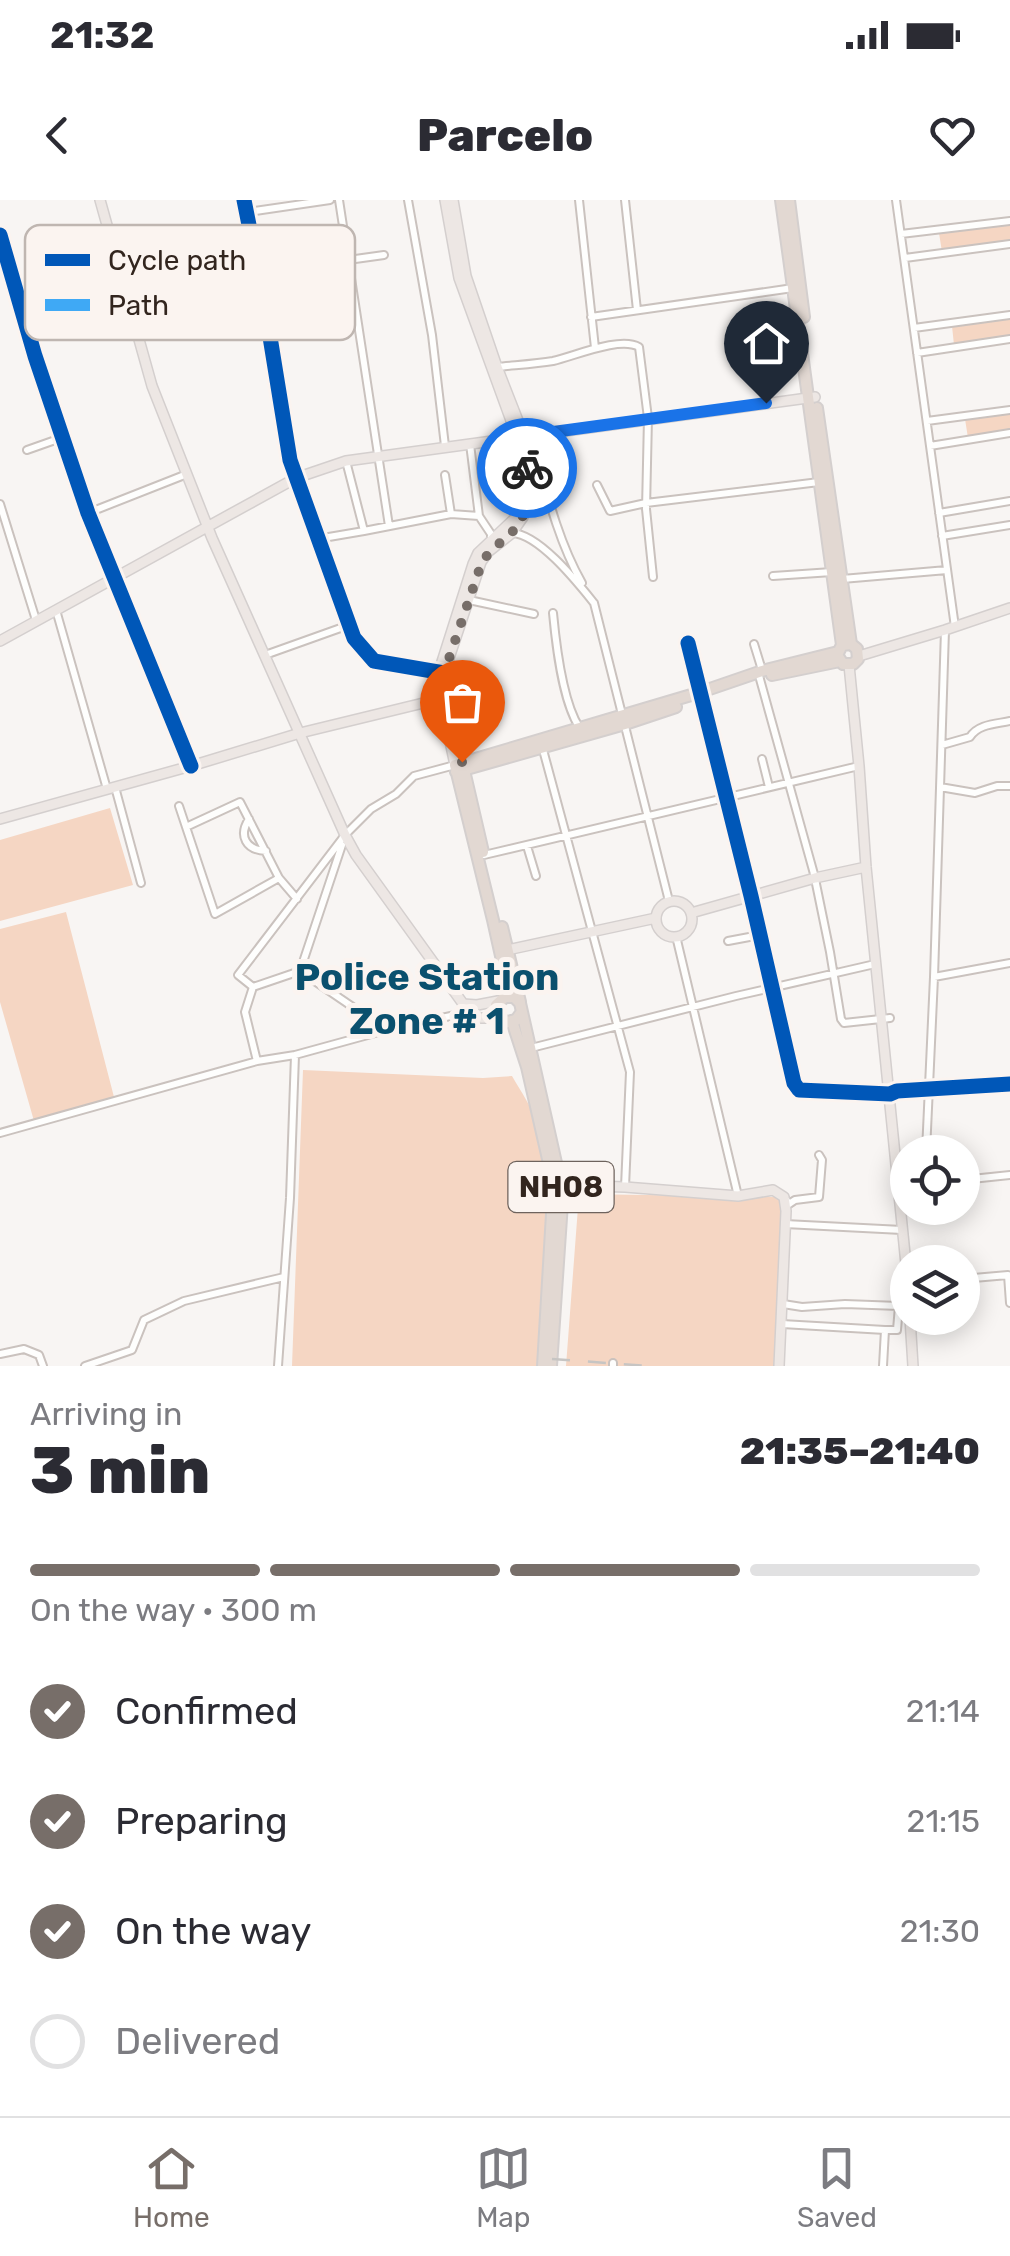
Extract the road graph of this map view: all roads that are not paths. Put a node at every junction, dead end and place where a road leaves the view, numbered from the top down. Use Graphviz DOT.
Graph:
graph roads {
  1 [pos="100,200"];
  2 [pos="244,200"];
  3 [pos="330,200"];
  4 [pos="340,200"];
  5 [pos="408,200"];
  6 [pos="446,200"];
  7 [pos="453,200"];
  8 [pos="578,200"];
  9 [pos="625,200"];
  10 [pos="781,200"];
  11 [pos="789,200"];
  12 [pos="896,200"];
  13 [pos="248,212"];
  14 [pos="1010,220"];
  15 [pos="107,225"];
  16 [pos="250,225"];
  17 [pos="343,225"];
  18 [pos="901,234"];
  19 [pos="0,235"];
  20 [pos="1010,244"];
  21 [pos="384,255"];
  22 [pos="904,258"];
  23 [pos="355,259"];
  24 [pos="797,287"];
  25 [pos="355,307"];
  26 [pos="637,310"];
  27 [pos="1010,316"];
  28 [pos="591,317"];
  29 [pos="25,318"];
  30 [pos="914,328"];
  31 [pos="1010,339"];
  32 [pos="32,340"];
  33 [pos="140,340"];
  34 [pos="270,340"];
  35 [pos="596,348"];
  36 [pos="917,353"];
  37 [pos="497,367"];
  38 [pos="812,397"];
  39 [pos="1010,410"];
  40 [pos="648,418"];
  41 [pos="926,422"];
  42 [pos="1010,434"];
  43 [pos="520,436"];
  44 [pos="61,438"];
  45 [pos="470,443"];
  46 [pos="446,446"];
  47 [pos="930,446"];
  48 [pos="27,450"];
  49 [pos="526,454"];
  50 [pos="377,456"];
  51 [pos="346,460"];
  52 [pos="187,474"];
  53 [pos="445,475"];
  54 [pos="296,478"];
  55 [pos="820,482"];
  56 [pos="597,485"];
  57 [pos="1010,501"];
  58 [pos="646,503"];
  59 [pos="0,504"];
  60 [pos="939,512"];
  61 [pos="88,513"];
  62 [pos="450,514"];
  63 [pos="480,516"];
  64 [pos="1010,525"];
  65 [pos="389,526"];
  66 [pos="207,527"];
  67 [pos="509,530"];
  68 [pos="364,531"];
  69 [pos="942,536"];
  70 [pos="317,539"];
  71 [pos="491,540"];
  72 [pos="12,547"];
  73 [pos="0,554"];
  74 [pos="947,570"];
  75 [pos="832,572"];
  76 [pos="115,576"];
  77 [pos="773,576"];
  78 [pos="653,577"];
  79 [pos="842,579"];
  80 [pos="468,600"];
  81 [pos="594,603"];
  82 [pos="1010,605"];
  83 [pos="56,609"];
  84 [pos="553,613"];
  85 [pos="534,614"];
  86 [pos="36,620"];
  87 [pos="349,625"];
  88 [pos="950,629"];
  89 [pos="0,641"];
  90 [pos="688,643"];
  91 [pos="754,644"];
  92 [pos="844,654"];
  93 [pos="265,656"];
  94 [pos="858,656"];
  95 [pos="441,672"];
  96 [pos="760,674"];
  97 [pos="699,696"];
  98 [pos="444,698"];
  99 [pos="624,720"];
  100 [pos="1010,721"];
  101 [pos="580,728"];
  102 [pos="300,733"];
  103 [pos="541,744"];
  104 [pos="942,746"];
  105 [pos="762,759"];
  106 [pos="192,766"];
  107 [pos="859,766"];
  108 [pos="459,767"];
  109 [pos="790,782"];
  110 [pos="1010,786"];
  111 [pos="769,787"];
  112 [pos="940,787"];
  113 [pos="111,788"];
  114 [pos="726,797"];
  115 [pos="179,806"];
  116 [pos="649,816"];
  117 [pos="0,819"];
  118 [pos="249,819"];
  119 [pos="186,827"];
  120 [pos="345,835"];
  121 [pos="567,836"];
  122 [pos="527,846"];
  123 [pos="266,851"];
  124 [pos="484,856"];
  125 [pos="866,868"];
  126 [pos="536,876"];
  127 [pos="278,878"];
  128 [pos="815,878"];
  129 [pos="141,883"];
  130 [pos="751,896"];
  131 [pos="298,900"];
  132 [pos="669,902"];
  133 [pos="690,913"];
  134 [pos="656,918"];
  135 [pos="593,932"];
  136 [pos="760,935"];
  137 [pos="676,936"];
  138 [pos="728,941"];
  139 [pos="507,950"];
  140 [pos="1010,963"];
  141 [pos="875,964"];
  142 [pos="300,972"];
  143 [pos="834,974"];
  144 [pos="934,976"];
  145 [pos="253,988"];
  146 [pos="772,988"];
  147 [pos="502,999"];
  148 [pos="694,1007"];
  149 [pos="466,1008"];
  150 [pos="518,1012"];
  151 [pos="499,1018"];
  152 [pos="885,1019"];
  153 [pos="616,1026"];
  154 [pos="386,1030"];
  155 [pos="530,1049"];
  156 [pos="294,1056"];
  157 [pos="257,1061"];
  158 [pos="1010,1084"];
  159 [pos="928,1090"];
  160 [pos="890,1094"];
  161 [pos="0,1133"];
  162 [pos="896,1135"];
  163 [pos="927,1135"];
  164 [pos="819,1155"];
  165 [pos="1010,1175"];
  166 [pos="980,1178"];
  167 [pos="561,1185"];
  168 [pos="625,1187"];
  169 [pos="738,1196"];
  170 [pos="784,1196"];
  171 [pos="785,1224"];
  172 [pos="902,1225"];
  173 [pos="902,1230"];
  174 [pos="904,1245"];
  175 [pos="284,1277"];
  176 [pos="980,1278"];
  177 [pos="1010,1303"];
  178 [pos="782,1304"];
  179 [pos="782,1324"];
  180 [pos="885,1330"];
  181 [pos="911,1337"];
  182 [pos="0,1354"];
  183 [pos="43,1366"];
  184 [pos="85,1366"];
  185 [pos="278,1366"];
  186 [pos="543,1366"];
  187 [pos="551,1366"];
  188 [pos="779,1366"];
  189 [pos="884,1366"];
  190 [pos="913,1366"];
  1 -- 15 [label="main road"];
  2 -- 13 [label="street"];
  3 -- 13 [label="street"];
  4 -- 17 [label="street"];
  5 -- 46 [label="street"];
  6 -- 43 [label="main road"];
  7 -- 37 [label="main road"];
  8 -- 28 [label="street"];
  9 -- 26 [label="street"];
  10 -- 24 [label="highway"];
  11 -- 24 [label="highway"];
  12 -- 18 [label="street"];
  13 -- 16 [label="street"];
  14 -- 18 [label="street"];
  18 -- 22 [label="street"];
  19 -- 29 [label="street"];
  20 -- 22 [label="street"];
  21 -- 23 [label="street"];
  22 -- 30 [label="street"];
  24 -- 26 [label="street"];
  24 -- 38 [label="highway"];
  25 -- 50 [label="street"];
  26 -- 28 [label="street"];
  27 -- 30 [label="street"];
  28 -- 35 [label="street"];
  30 -- 36 [label="street"];
  31 -- 36 [label="street"];
  32 -- 44 [label="street"];
  33 -- 52 [label="main road"];
  34 -- 54 [label="street"];
  35 -- 37 [label="street"];
  35 -- 40 [label="street"];
  36 -- 41 [label="street"];
  37 -- 43 [label="main road"];
  38 -- 40 [label="main road"];
  38 -- 55 [label="highway"];
  38 -- 79 [label="highway"];
  39 -- 41 [label="street"];
  40 -- 43 [label="main road"];
  40 -- 58 [label="street"];
  41 -- 47 [label="street"];
  42 -- 47 [label="street"];
  43 -- 45 [label="main road"];
  43 -- 49 [label="main road"];
  43 -- 67 [label="main road"];
  44 -- 48 [label="street"];
  44 -- 61 [label="street"];
  45 -- 46 [label="main road"];
  45 -- 63 [label="street"];
  46 -- 50 [label="main road"];
  47 -- 60 [label="street"];
  49 -- 67 [label="main road"];
  49 -- 81 [label="street"];
  50 -- 51 [label="main road"];
  50 -- 65 [label="street"];
  51 -- 54 [label="main road"];
  51 -- 68 [label="street"];
  52 -- 61 [label="street"];
  52 -- 66 [label="main road"];
  53 -- 62 [label="street"];
  54 -- 66 [label="main road"];
  54 -- 70 [label="street"];
  55 -- 58 [label="street"];
  55 -- 75 [label="highway"];
  56 -- 58 [label="street"];
  57 -- 60 [label="street"];
  58 -- 78 [label="street"];
  59 -- 72 [label="street"];
  60 -- 69 [label="street"];
  61 -- 76 [label="street"];
  62 -- 63 [label="street"];
  62 -- 65 [label="street"];
  63 -- 71 [label="street"];
  64 -- 69 [label="street"];
  65 -- 68 [label="street"];
  66 -- 76 [label="main road"];
  66 -- 93 [label="main road"];
  67 -- 71 [label="main road"];
  67 -- 80 [label="main road"];
  67 -- 81 [label="street"];
  68 -- 70 [label="street"];
  69 -- 74 [label="street"];
  70 -- 87 [label="street"];
  71 -- 95 [label="main road"];
  72 -- 73 [label="street"];
  72 -- 86 [label="street"];
  74 -- 79 [label="street"];
  74 -- 88 [label="street"];
  75 -- 77 [label="street"];
  75 -- 92 [label="highway"];
  76 -- 83 [label="main road"];
  76 -- 106 [label="street"];
  79 -- 92 [label="highway"];
  80 -- 85 [label="street"];
  80 -- 95 [label="main road"];
  81 -- 99 [label="street"];
  82 -- 88 [label="main road"];
  83 -- 86 [label="main road"];
  83 -- 113 [label="street"];
  84 -- 101 [label="street"];
  86 -- 89 [label="main road"];
  87 -- 93 [label="street"];
  87 -- 95 [label="street"];
  88 -- 94 [label="main road"];
  88 -- 104 [label="street"];
  90 -- 97 [label="street"];
  91 -- 96 [label="street"];
  92 -- 94 [label="highway"];
  92 -- 96 [label="highway"];
  92 -- 107 [label="main road"];
  93 -- 102 [label="main road"];
  95 -- 98 [label="main road"];
  96 -- 97 [label="highway"];
  96 -- 109 [label="street"];
  97 -- 99 [label="highway"];
  97 -- 114 [label="street"];
  98 -- 102 [label="main road"];
  98 -- 108 [label="main road"];
  99 -- 101 [label="highway"];
  99 -- 103 [label="highway"];
  99 -- 116 [label="street"];
  100 -- 104 [label="street"];
  101 -- 103 [label="highway"];
  102 -- 106 [label="main road"];
  102 -- 120 [label="main road"];
  103 -- 108 [label="highway"];
  103 -- 121 [label="street"];
  104 -- 112 [label="street"];
  105 -- 111 [label="street"];
  106 -- 113 [label="main road"];
  107 -- 109 [label="street"];
  107 -- 125 [label="main road"];
  108 -- 120 [label="street"];
  108 -- 124 [label="highway, NH08"];
  108 -- 147 [label="highway"];
  109 -- 111 [label="street"];
  109 -- 128 [label="street"];
  110 -- 112 [label="street"];
  111 -- 114 [label="street"];
  112 -- 144 [label="street"];
  113 -- 117 [label="main road"];
  113 -- 129 [label="street"];
  114 -- 116 [label="street"];
  114 -- 130 [label="street"];
  115 -- 119 [label="street"];
  116 -- 121 [label="street"];
  116 -- 132 [label="street"];
  118 -- 119 [label="street"];
  118 -- 123 [label="street"];
  118 -- 123 [label="street"];
  119 -- 127 [label="street"];
  120 -- 131 [label="street"];
  120 -- 142 [label="street"];
  120 -- 149 [label="main road"];
  121 -- 122 [label="street"];
  121 -- 135 [label="street"];
  122 -- 124 [label="street"];
  122 -- 126 [label="street"];
  123 -- 127 [label="street"];
  124 -- 139 [label="highway, NH08"];
  125 -- 128 [label="main road"];
  125 -- 141 [label="main road"];
  127 -- 131 [label="street"];
  128 -- 130 [label="main road"];
  128 -- 143 [label="street"];
  130 -- 133 [label="main road"];
  130 -- 136 [label="street"];
  131 -- 145 [label="street"];
  132 -- 133 [label="main road"];
  132 -- 134 [label="main road"];
  133 -- 137 [label="main road"];
  134 -- 135 [label="main road"];
  134 -- 137 [label="main road"];
  135 -- 139 [label="main road"];
  135 -- 153 [label="street"];
  136 -- 138 [label="street"];
  136 -- 146 [label="street"];
  137 -- 148 [label="street"];
  139 -- 150 [label="highway, NH08"];
  140 -- 144 [label="street"];
  141 -- 143 [label="street"];
  141 -- 152 [label="main road"];
  142 -- 145 [label="street"];
  142 -- 154 [label="street"];
  143 -- 146 [label="street"];
  143 -- 152 [label="street"];
  144 -- 159 [label="street"];
  145 -- 157 [label="street"];
  146 -- 148 [label="street"];
  146 -- 160 [label="street"];
  147 -- 149 [label="main road"];
  147 -- 150 [label="highway"];
  147 -- 151 [label="highway"];
  148 -- 153 [label="street"];
  148 -- 169 [label="street"];
  149 -- 151 [label="main road"];
  149 -- 154 [label="street"];
  150 -- 151 [label="highway"];
  150 -- 155 [label="highway, NH08"];
  150 -- 186 [label="highway, NH08"];
  152 -- 160 [label="main road"];
  153 -- 155 [label="street"];
  153 -- 168 [label="street"];
  154 -- 156 [label="street"];
  155 -- 167 [label="highway, NH08"];
  156 -- 157 [label="street"];
  156 -- 175 [label="street"];
  157 -- 161 [label="street"];
  158 -- 159 [label="street"];
  159 -- 160 [label="street"];
  159 -- 163 [label="street"];
  160 -- 162 [label="main road"];
  164 -- 170 [label="street"];
  165 -- 166 [label="street"];
  167 -- 168 [label="main road"];
  167 -- 187 [label="highway, NH08"];
  168 -- 169 [label="main road"];
  169 -- 170 [label="main road"];
  170 -- 171 [label="main road"];
  171 -- 173 [label="street"];
  171 -- 178 [label="main road"];
  172 -- 173 [label="main road"];
  173 -- 174 [label="main road"];
  175 -- 184 [label="street"];
  175 -- 185 [label="street"];
  176 -- 177 [label="street"];
  178 -- 179 [label="main road"];
  178 -- 180 [label="street"];
  179 -- 180 [label="street"];
  179 -- 188 [label="main road"];
  180 -- 181 [label="street"];
  180 -- 189 [label="street"];
  181 -- 190 [label="main road"];
  182 -- 183 [label="street"];
}
